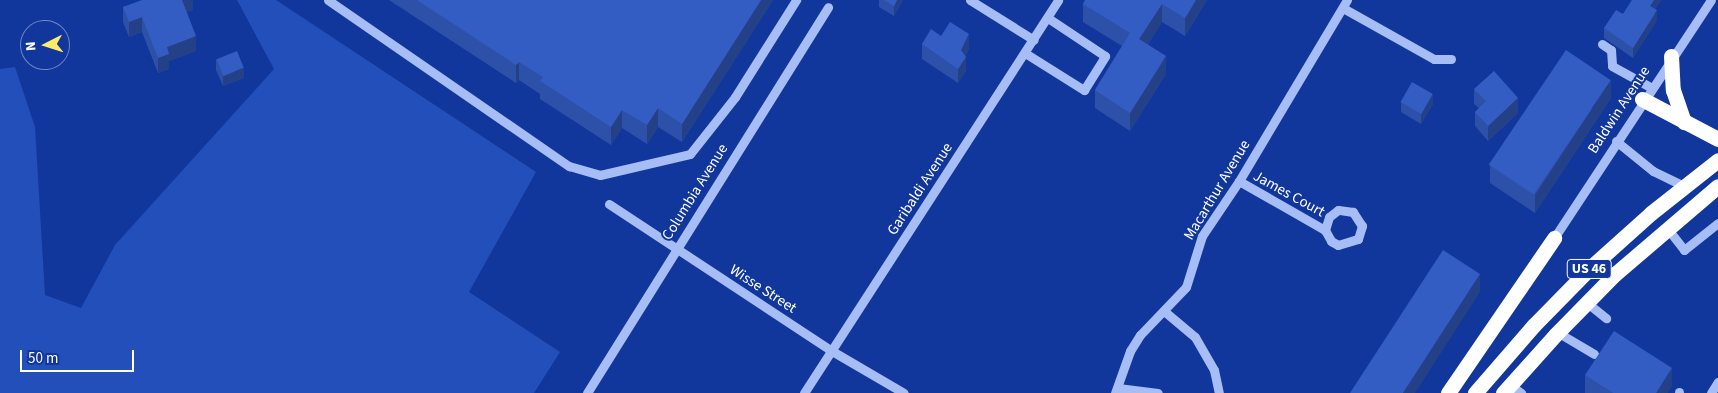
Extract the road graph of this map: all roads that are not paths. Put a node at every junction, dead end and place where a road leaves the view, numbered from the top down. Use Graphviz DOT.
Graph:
graph roads {
  1 [pos="328,0"];
  2 [pos="796,0"];
  3 [pos="970,0"];
  4 [pos="1058,0"];
  5 [pos="1711,0"];
  6 [pos="1345,4"];
  7 [pos="828,7"];
  8 [pos="1048,18"];
  9 [pos="1034,40"];
  10 [pos="1602,44"];
  11 [pos="1025,53"];
  12 [pos="1671,56"];
  13 [pos="1452,58"];
  14 [pos="1646,93"];
  15 [pos="1684,122"];
  16 [pos="1718,139"];
  17 [pos="1616,141"];
  18 [pos="1718,160"];
  19 [pos="1239,182"];
  20 [pos="1684,186"];
  21 [pos="1718,186"];
  22 [pos="609,204"];
  23 [pos="1718,223"];
  24 [pos="1667,228"];
  25 [pos="1325,230"];
  26 [pos="1554,238"];
  27 [pos="676,248"];
  28 [pos="1586,302"];
  29 [pos="1164,311"];
  30 [pos="1606,318"];
  31 [pos="1557,332"];
  32 [pos="832,351"];
  33 [pos="1594,354"];
  34 [pos="1718,382"];
  35 [pos="1117,390"];
  36 [pos="1511,390"];
  37 [pos="591,392"];
  38 [pos="804,393"];
  39 [pos="904,393"];
  40 [pos="1158,393"];
  41 [pos="1220,393"];
  42 [pos="1448,393"];
  43 [pos="1475,393"];
  44 [pos="1711,393"];
  1 -- 2 [label="street"];
  3 -- 9 [label="street"];
  4 -- 8 [label="street, Garibaldi Avenue"];
  5 -- 12 [label="street, Baldwin Avenue"];
  6 -- 13 [label="street"];
  6 -- 19 [label="street, Macarthur Avenue"];
  7 -- 27 [label="street, Columbia Avenue"];
  8 -- 9 [label="street, Garibaldi Avenue"];
  8 -- 11 [label="street"];
  9 -- 11 [label="street, Garibaldi Avenue"];
  10 -- 14 [label="street"];
  11 -- 32 [label="street, Garibaldi Avenue"];
  12 -- 14 [label="street, Baldwin Avenue"];
  12 -- 15 [label="highway"];
  14 -- 15 [label="highway"];
  14 -- 17 [label="street, Baldwin Avenue"];
  15 -- 16 [label="highway"];
  17 -- 20 [label="street"];
  17 -- 26 [label="street, Baldwin Avenue"];
  18 -- 20 [label="highway, US 46"];
  19 -- 25 [label="street, James Court"];
  19 -- 29 [label="street, Macarthur Avenue"];
  20 -- 43 [label="highway, US 46"];
  21 -- 24 [label="highway, US 46"];
  22 -- 27 [label="street, Wisse Street"];
  23 -- 24 [label="street"];
  24 -- 28 [label="highway, US 46"];
  25 -- 25 [label="street, James Court"];
  26 -- 42 [label="highway"];
  27 -- 32 [label="street, Wisse Street"];
  27 -- 37 [label="street, Columbia Avenue"];
  28 -- 30 [label="street"];
  28 -- 31 [label="highway, US 46"];
  29 -- 35 [label="street, Macarthur Avenue"];
  29 -- 41 [label="street"];
  31 -- 33 [label="street"];
  31 -- 36 [label="highway, US 46"];
  32 -- 38 [label="street, Garibaldi Avenue"];
  32 -- 39 [label="street, Wisse Street"];
  34 -- 44 [label="street"];
  35 -- 40 [label="street"];
}
